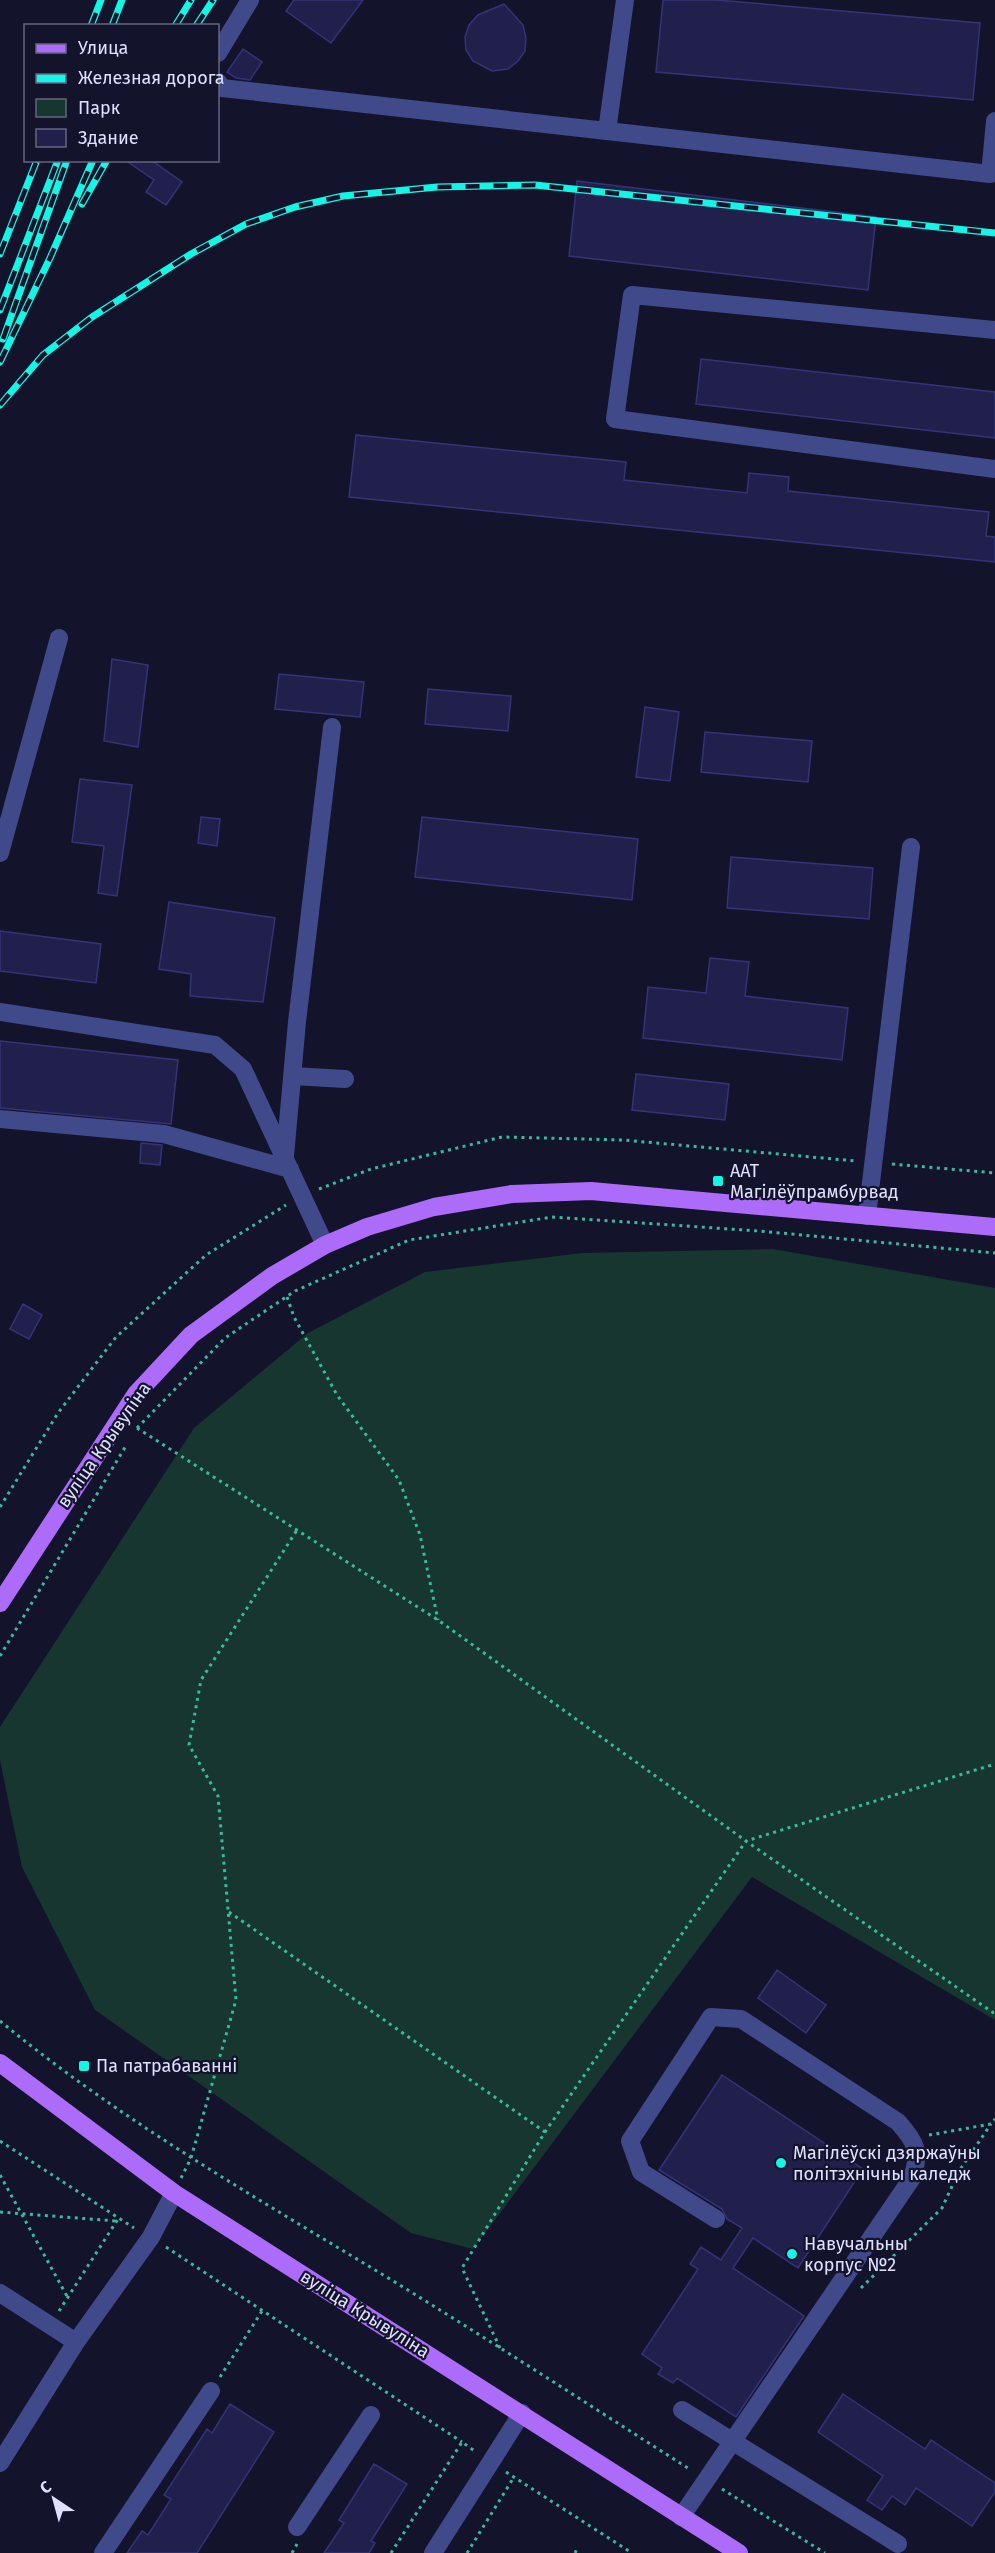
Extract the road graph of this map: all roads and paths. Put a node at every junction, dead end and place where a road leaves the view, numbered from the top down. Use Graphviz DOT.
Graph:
graph roads {
  1 [pos="250,0"];
  2 [pos="625,0"];
  3 [pos="219,51"];
  4 [pos="219,83"];
  5 [pos="995,121"];
  6 [pos="606,131"];
  7 [pos="995,330"];
  8 [pos="995,469"];
  9 [pos="59,638"];
  10 [pos="332,727"];
  11 [pos="911,847"];
  12 [pos="0,853"];
  13 [pos="0,1012"];
  14 [pos="293,1076"];
  15 [pos="345,1079"];
  16 [pos="0,1119"];
  17 [pos="873,1162"];
  18 [pos="287,1163"];
  19 [pos="995,1173"];
  20 [pos="302,1196"];
  21 [pos="867,1216"];
  22 [pos="995,1227"];
  23 [pos="325,1245"];
  24 [pos="995,1253"];
  25 [pos="286,1297"];
  26 [pos="131,1438"];
  27 [pos="0,1507"];
  28 [pos="297,1530"];
  29 [pos="0,1603"];
  30 [pos="438,1620"];
  31 [pos="0,1656"];
  32 [pos="995,1764"];
  33 [pos="746,1841"];
  34 [pos="228,1912"];
  35 [pos="995,2014"];
  36 [pos="0,2021"];
  37 [pos="0,2063"];
  38 [pos="995,2119"];
  39 [pos="991,2124"];
  40 [pos="545,2132"];
  41 [pos="912,2138"];
  42 [pos="0,2141"];
  43 [pos="191,2158"];
  44 [pos="0,2175"];
  45 [pos="174,2193"];
  46 [pos="0,2212"];
  47 [pos="21,2214"];
  48 [pos="716,2219"];
  49 [pos="117,2220"];
  50 [pos="151,2237"];
  51 [pos="860,2289"];
  52 [pos="0,2293"];
  53 [pos="68,2298"];
  54 [pos="262,2311"];
  55 [pos="51,2325"];
  56 [pos="76,2342"];
  57 [pos="501,2349"];
  58 [pos="211,2391"];
  59 [pos="682,2410"];
  60 [pos="522,2414"];
  61 [pos="371,2415"];
  62 [pos="462,2442"];
  63 [pos="732,2443"];
  64 [pos="0,2463"];
  65 [pos="492,2463"];
  66 [pos="513,2477"];
  67 [pos="707,2481"];
  68 [pos="681,2517"];
  69 [pos="297,2527"];
  70 [pos="898,2544"];
  71 [pos="103,2553"];
  72 [pos="391,2553"];
  73 [pos="434,2553"];
  74 [pos="467,2553"];
  75 [pos="632,2553"];
  76 [pos="739,2553"];
  77 [pos="825,2553"];
  1 -- 3 [label="street"];
  2 -- 6 [label="street"];
  4 -- 6 [label="street"];
  5 -- 6 [label="street"];
  7 -- 8 [label="street"];
  9 -- 12 [label="street"];
  10 -- 14 [label="street"];
  11 -- 17 [label="street"];
  13 -- 18 [label="street"];
  14 -- 15 [label="street"];
  14 -- 18 [label="street"];
  16 -- 18 [label="street"];
  17 -- 19 [label="path"];
  17 -- 20 [label="path"];
  17 -- 21 [label="street"];
  18 -- 20 [label="street"];
  20 -- 23 [label="street"];
  20 -- 27 [label="path"];
  21 -- 22 [label="main road, вуліца Крывуліна"];
  21 -- 23 [label="main road, вуліца Крывуліна"];
  23 -- 29 [label="main road, вуліца Крывуліна"];
  24 -- 25 [label="path"];
  25 -- 28 [label="path"];
  25 -- 30 [label="path"];
  26 -- 31 [label="path"];
  28 -- 30 [label="path"];
  28 -- 34 [label="path"];
  30 -- 33 [label="path"];
  32 -- 33 [label="path"];
  33 -- 35 [label="path"];
  33 -- 40 [label="path"];
  34 -- 40 [label="path"];
  34 -- 43 [label="path"];
  36 -- 43 [label="path"];
  37 -- 45 [label="main road, вуліца Крывуліна"];
  38 -- 39 [label="path"];
  39 -- 41 [label="path"];
  39 -- 51 [label="path"];
  40 -- 57 [label="path"];
  41 -- 48 [label="street"];
  41 -- 63 [label="street"];
  42 -- 49 [label="path"];
  43 -- 45 [label="path"];
  43 -- 57 [label="path"];
  44 -- 47 [label="path"];
  45 -- 50 [label="street"];
  45 -- 60 [label="main road, вуліца Крывуліна"];
  46 -- 47 [label="path"];
  47 -- 49 [label="path"];
  47 -- 53 [label="path"];
  49 -- 50 [label="path"];
  49 -- 53 [label="path"];
  50 -- 54 [label="path"];
  50 -- 56 [label="street"];
  52 -- 55 [label="street"];
  53 -- 55 [label="path"];
  54 -- 58 [label="path"];
  54 -- 62 [label="path"];
  55 -- 56 [label="street"];
  56 -- 64 [label="street"];
  57 -- 67 [label="path"];
  58 -- 71 [label="street"];
  59 -- 63 [label="street"];
  60 -- 65 [label="street"];
  60 -- 68 [label="main road, вуліца Крывуліна"];
  61 -- 69 [label="street"];
  62 -- 65 [label="path"];
  62 -- 72 [label="path"];
  63 -- 67 [label="street"];
  63 -- 70 [label="street"];
  65 -- 66 [label="path"];
  65 -- 73 [label="street"];
  66 -- 74 [label="path"];
  66 -- 75 [label="path"];
  67 -- 68 [label="street"];
  67 -- 77 [label="path"];
  68 -- 76 [label="main road, вуліца Крывуліна"];
}
